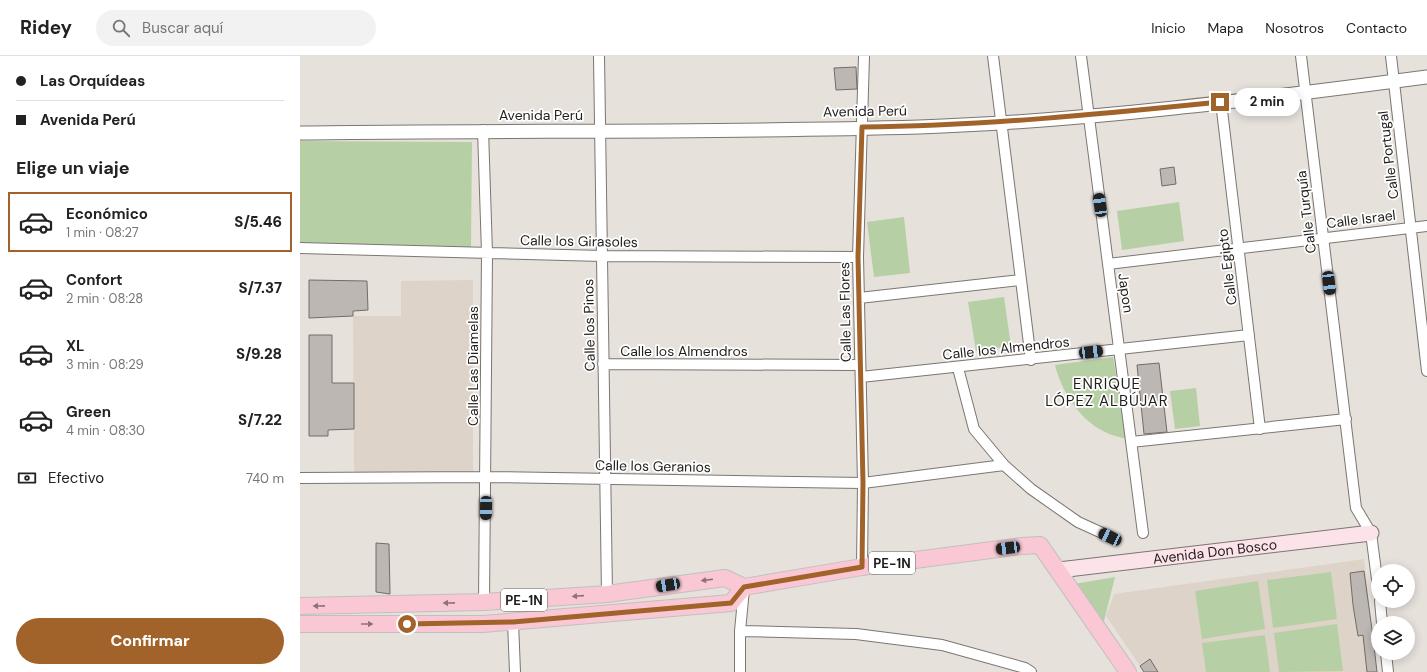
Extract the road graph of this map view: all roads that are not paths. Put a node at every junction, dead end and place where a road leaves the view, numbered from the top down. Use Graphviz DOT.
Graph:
graph roads {
  1 [pos="599,56"];
  2 [pos="864,56"];
  3 [pos="993,56"];
  4 [pos="1081,56"];
  5 [pos="1301,56"];
  6 [pos="1391,56"];
  7 [pos="1427,77"];
  8 [pos="1394,81"];
  9 [pos="1305,92"];
  10 [pos="1220,102"];
  11 [pos="1088,116"];
  12 [pos="1000,122"];
  13 [pos="862,127"];
  14 [pos="483,130"];
  15 [pos="600,131"];
  16 [pos="300,132"];
  17 [pos="1427,226"];
  18 [pos="1410,228"];
  19 [pos="1323,238"];
  20 [pos="300,248"];
  21 [pos="1239,248"];
  22 [pos="487,253"];
  23 [pos="602,256"];
  24 [pos="858,257"];
  25 [pos="1108,264"];
  26 [pos="1021,280"];
  27 [pos="859,298"];
  28 [pos="1249,335"];
  29 [pos="1119,348"];
  30 [pos="1031,360"];
  31 [pos="603,364"];
  32 [pos="860,365"];
  33 [pos="958,368"];
  34 [pos="1427,371"];
  35 [pos="861,377"];
  36 [pos="1346,419"];
  37 [pos="1260,429"];
  38 [pos="1131,442"];
  39 [pos="1004,465"];
  40 [pos="486,477"];
  41 [pos="300,478"];
  42 [pos="605,480"];
  43 [pos="863,483"];
  44 [pos="1143,533"];
  45 [pos="1371,533"];
  46 [pos="1110,537"];
  47 [pos="1375,564"];
  48 [pos="862,567"];
  49 [pos="1059,570"];
  50 [pos="744,587"];
  51 [pos="607,594"];
  52 [pos="484,602"];
  53 [pos="300,606"];
  54 [pos="513,622"];
  55 [pos="300,624"];
  56 [pos="740,631"];
  57 [pos="1387,660"];
  58 [pos="515,672"];
  59 [pos="740,672"];
  60 [pos="1032,672"];
  61 [pos="1128,672"];
  62 [pos="1388,672"];
  1 -- 15 [label="street, Calle los Pinos"];
  2 -- 13 [label="street, Calle Las Flores"];
  3 -- 12 [label="street"];
  4 -- 11 [label="street, Japon"];
  5 -- 9 [label="street, Calle Turquía"];
  6 -- 8 [label="street, Calle Portugal"];
  7 -- 8 [label="street, Avenida Perú"];
  8 -- 9 [label="street, Avenida Perú"];
  8 -- 18 [label="street, Calle Portugal"];
  9 -- 10 [label="street, Avenida Perú"];
  9 -- 19 [label="street, Calle Turquía"];
  10 -- 11 [label="street, Avenida Perú"];
  10 -- 21 [label="street, Calle Egipto"];
  11 -- 12 [label="street, Avenida Perú"];
  11 -- 25 [label="street, Japon"];
  12 -- 13 [label="street, Avenida Perú"];
  12 -- 26 [label="street"];
  13 -- 15 [label="street, Avenida Perú"];
  13 -- 24 [label="street, Calle Las Flores"];
  14 -- 15 [label="street, Avenida Perú"];
  14 -- 16 [label="street, Avenida Perú"];
  14 -- 22 [label="street, Calle Las Diamelas"];
  15 -- 23 [label="street, Calle los Pinos"];
  17 -- 18 [label="street, Calle Israel"];
  18 -- 19 [label="street, Calle Israel"];
  18 -- 34 [label="street, Calle Portugal"];
  19 -- 21 [label="street, Calle Israel"];
  19 -- 36 [label="street, Calle Turquía"];
  20 -- 22 [label="street, Calle los Girasoles"];
  21 -- 25 [label="street, Calle Israel"];
  21 -- 28 [label="street, Calle Egipto"];
  22 -- 23 [label="street, Calle los Girasoles"];
  22 -- 40 [label="street, Calle Las Diamelas"];
  23 -- 24 [label="street, Calle los Girasoles"];
  23 -- 31 [label="street, Calle los Pinos"];
  24 -- 27 [label="street, Calle Las Flores"];
  25 -- 29 [label="street, Japon"];
  26 -- 27 [label="street"];
  26 -- 30 [label="street"];
  27 -- 32 [label="street, Calle Las Flores"];
  28 -- 29 [label="street, Calle los Almendros"];
  28 -- 37 [label="street, Calle Egipto"];
  29 -- 30 [label="street, Calle los Almendros"];
  29 -- 38 [label="street, Japon"];
  30 -- 33 [label="street, Calle los Almendros"];
  31 -- 32 [label="street, Calle los Almendros"];
  31 -- 42 [label="street, Calle los Pinos"];
  32 -- 35 [label="street, Calle Las Flores"];
  33 -- 35 [label="street, Calle los Almendros"];
  33 -- 39 [label="street"];
  35 -- 43 [label="street, Calle Las Flores"];
  36 -- 37 [label="street"];
  36 -- 45 [label="street, Calle Turquía"];
  37 -- 38 [label="street"];
  38 -- 44 [label="street, Japon"];
  39 -- 43 [label="street, Calle los Geranios"];
  39 -- 46 [label="street"];
  40 -- 41 [label="street, Calle los Geranios"];
  40 -- 42 [label="street, Calle los Geranios"];
  40 -- 52 [label="street, Calle Las Diamelas"];
  42 -- 43 [label="street, Calle los Geranios"];
  42 -- 51 [label="street, Calle los Pinos"];
  43 -- 48 [label="street, Calle Las Flores"];
  45 -- 47 [label="street"];
  45 -- 49 [label="main road, Avenida Don Bosco"];
  48 -- 49 [label="main road, PE-1N"];
  48 -- 50 [label="main road, PE-1N"];
  49 -- 61 [label="main road, PE-1N"];
  50 -- 51 [label="main road, PE-1N, one-way"];
  50 -- 54 [label="main road, PE-1N"];
  50 -- 56 [label="street"];
  51 -- 52 [label="main road, PE-1N, one-way"];
  52 -- 53 [label="main road, PE-1N, one-way"];
  55 -- 54 [label="main road, PE-1N, one-way"];
  54 -- 58 [label="street"];
  56 -- 59 [label="street"];
  56 -- 60 [label="street"];
  57 -- 62 [label="street"];
}
